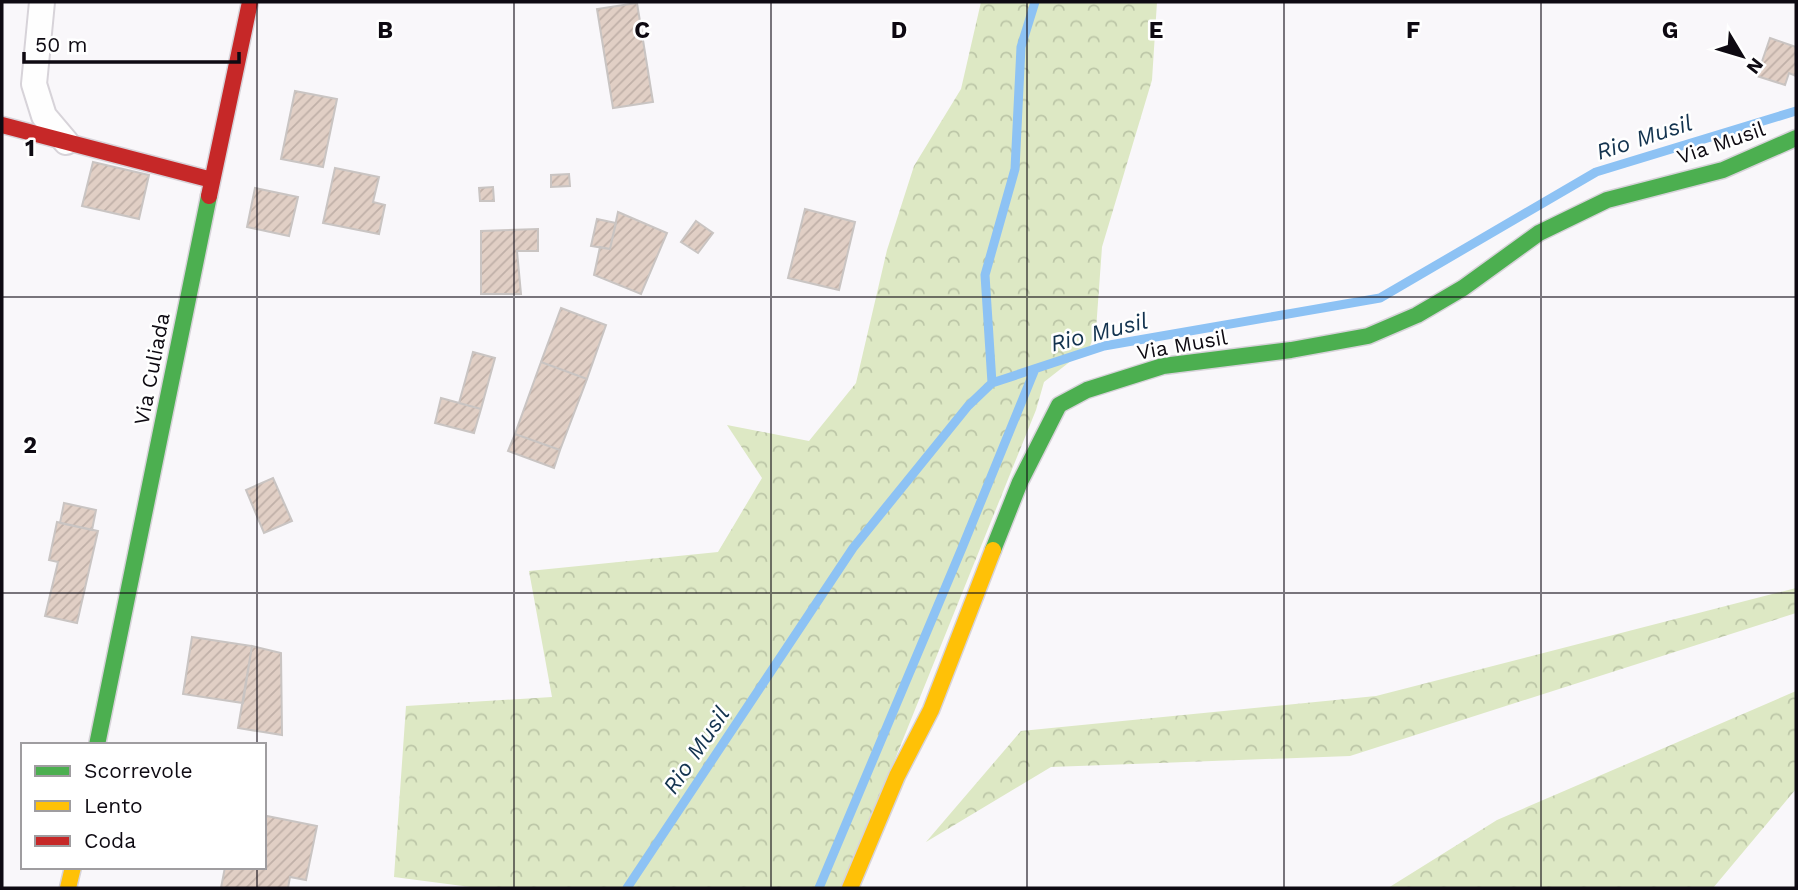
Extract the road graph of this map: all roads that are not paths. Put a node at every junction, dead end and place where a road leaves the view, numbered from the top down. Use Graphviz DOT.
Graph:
graph roads {
  1 [pos="42,2"];
  2 [pos="250,2"];
  3 [pos="2,125"];
  4 [pos="1796,138"];
  5 [pos="66,142"];
  6 [pos="212,180"];
  7 [pos="97,743"];
  8 [pos="73,869"];
  9 [pos="68,888"];
  10 [pos="850,888"];
  1 -- 5 [label="street"];
  2 -- 6 [label="street, Via Culiada"];
  3 -- 5 [label="street"];
  4 -- 10 [label="street, Via Musil"];
  5 -- 6 [label="street"];
  6 -- 7 [label="street, Via Culiada"];
  8 -- 9 [label="street"];
}
